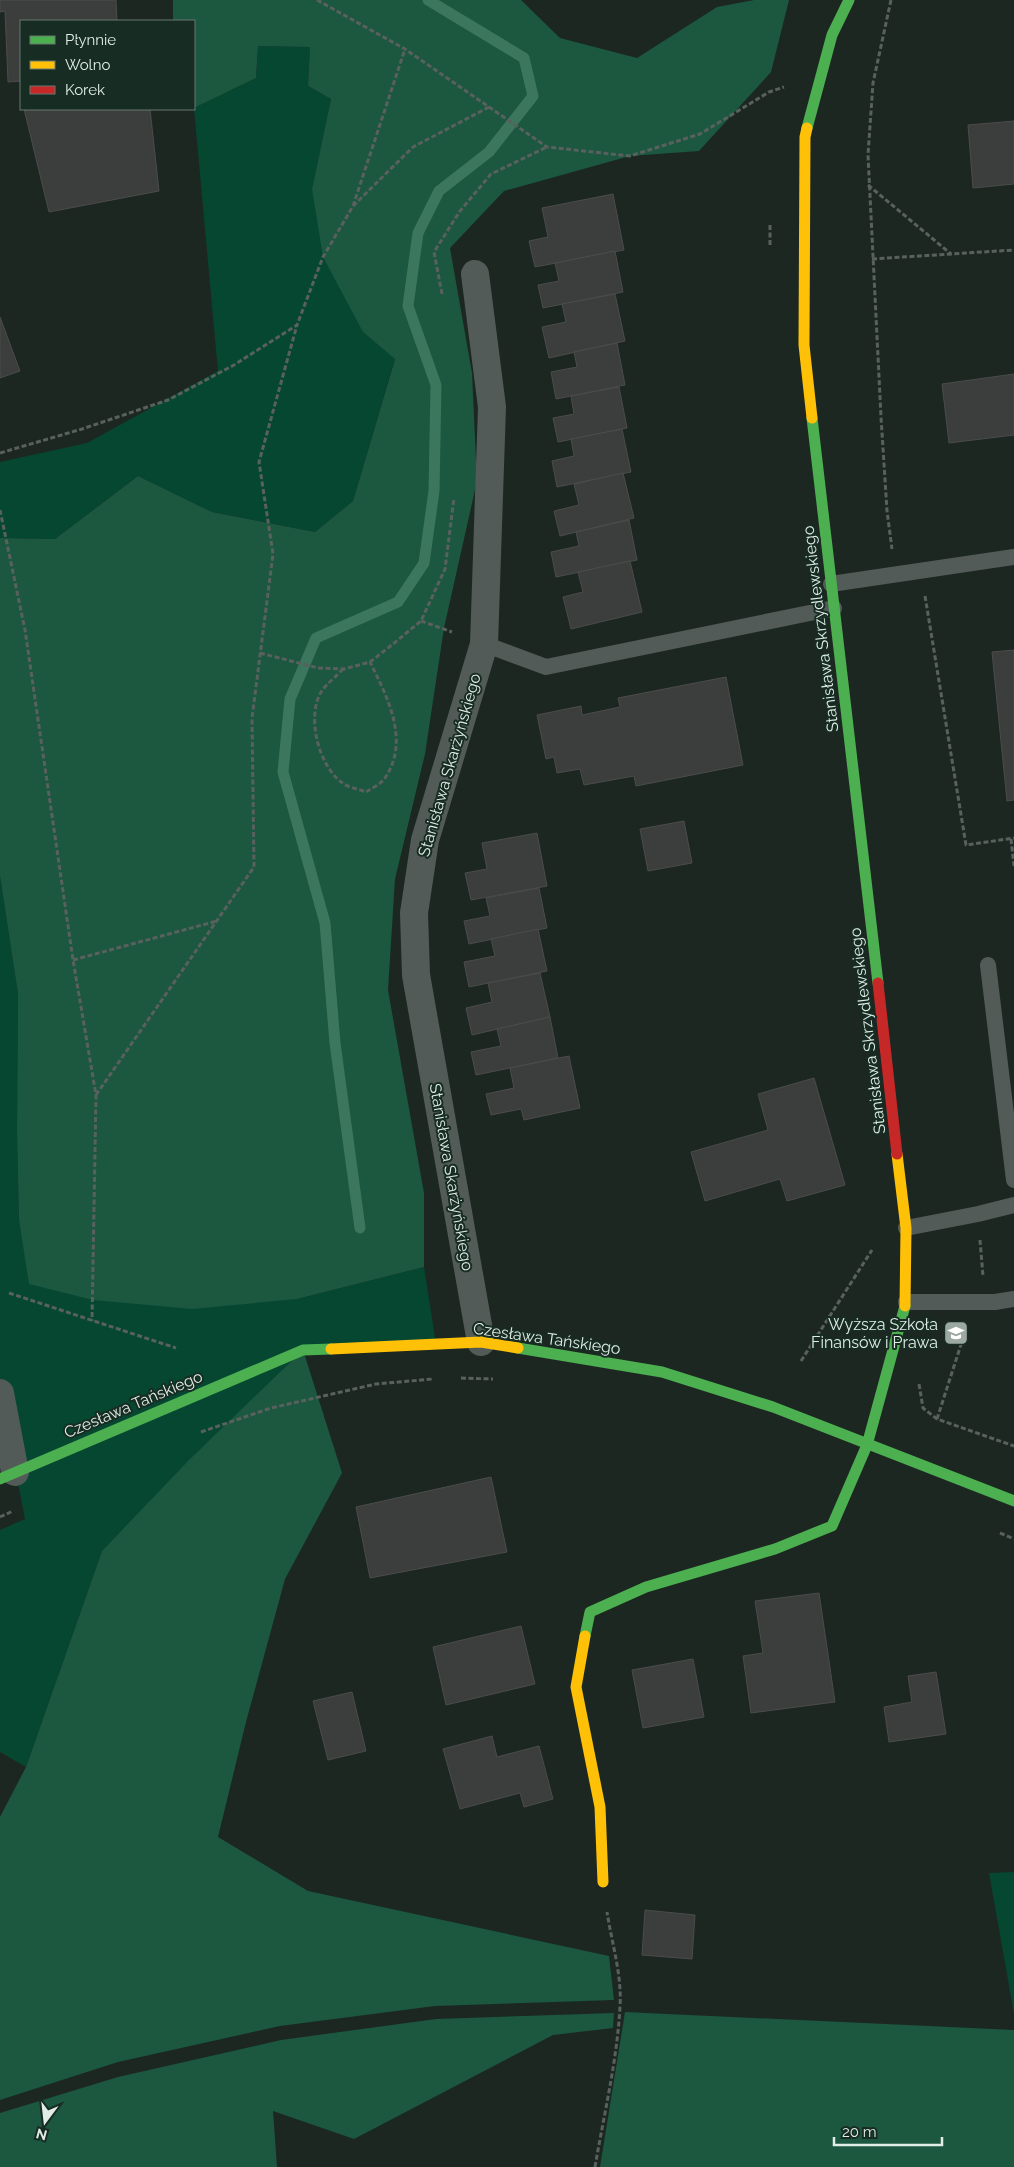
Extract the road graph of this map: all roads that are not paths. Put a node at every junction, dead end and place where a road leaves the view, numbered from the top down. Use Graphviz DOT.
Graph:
graph roads {
  1 [pos="849,0"];
  2 [pos="476,274"];
  3 [pos="1014,556"];
  4 [pos="831,584"];
  5 [pos="834,608"];
  6 [pos="484,644"];
  7 [pos="988,965"];
  8 [pos="1014,1180"];
  9 [pos="1014,1204"];
  10 [pos="906,1228"];
  11 [pos="1014,1300"];
  12 [pos="906,1302"];
  13 [pos="481,1342"];
  14 [pos="0,1393"];
  15 [pos="867,1445"];
  16 [pos="8,1475"];
  17 [pos="1014,1501"];
  18 [pos="602,1882"];
  1 -- 4 [label="street, Stanisława Skrzydlewskiego"];
  2 -- 6 [label="street, Stanisława Skarżyńskiego"];
  3 -- 4 [label="lane"];
  4 -- 5 [label="street, Stanisława Skrzydlewskiego"];
  5 -- 6 [label="lane"];
  5 -- 10 [label="street, Stanisława Skrzydlewskiego"];
  6 -- 13 [label="street, Stanisława Skarżyńskiego"];
  7 -- 8 [label="lane"];
  9 -- 10 [label="lane"];
  10 -- 12 [label="street, Stanisława Skrzydlewskiego"];
  11 -- 12 [label="lane"];
  12 -- 15 [label="street, Stanisława Skrzydlewskiego"];
  13 -- 15 [label="street, Czesława Tańskiego"];
  13 -- 16 [label="street, Czesława Tańskiego"];
  14 -- 16 [label="street"];
  15 -- 17 [label="street, Czesława Tańskiego"];
  15 -- 18 [label="street, Stanisława Skrzydlewskiego"];
}
